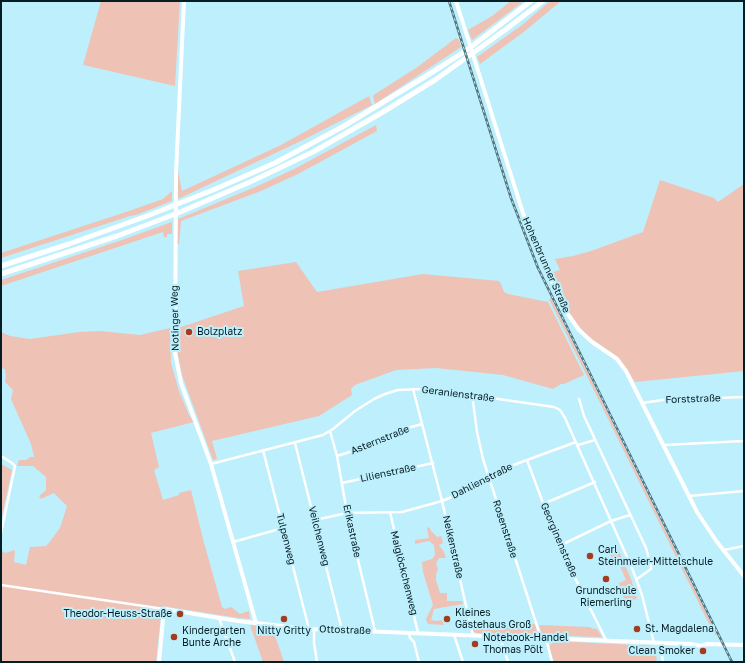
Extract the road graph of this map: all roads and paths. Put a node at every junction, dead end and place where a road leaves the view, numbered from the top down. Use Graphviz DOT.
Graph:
graph roads {
  1 [pos="184,1"];
  2 [pos="456,1"];
  3 [pos="532,1"];
  4 [pos="543,1"];
  5 [pos="1,266"];
  6 [pos="1,274"];
  7 [pos="413,389"];
  8 [pos="472,394"];
  9 [pos="744,397"];
  10 [pos="579,398"];
  11 [pos="642,403"];
  12 [pos="422,424"];
  13 [pos="330,431"];
  14 [pos="595,440"];
  15 [pos="744,441"];
  16 [pos="576,442"];
  17 [pos="295,443"];
  18 [pos="578,445"];
  19 [pos="664,445"];
  20 [pos="263,450"];
  21 [pos="1,456"];
  22 [pos="337,456"];
  23 [pos="527,460"];
  24 [pos="433,463"];
  25 [pos="211,464"];
  26 [pos="489,478"];
  27 [pos="594,482"];
  28 [pos="342,483"];
  29 [pos="744,490"];
  30 [pos="688,496"];
  31 [pos="442,501"];
  32 [pos="543,504"];
  33 [pos="390,512"];
  34 [pos="347,513"];
  35 [pos="630,514"];
  36 [pos="315,520"];
  37 [pos="611,521"];
  38 [pos="283,528"];
  39 [pos="1,533"];
  40 [pos="233,542"];
  41 [pos="559,546"];
  42 [pos="744,546"];
  43 [pos="723,551"];
  44 [pos="744,576"];
  45 [pos="637,579"];
  46 [pos="1,585"];
  47 [pos="164,609"];
  48 [pos="220,618"];
  49 [pos="256,623"];
  50 [pos="308,629"];
  51 [pos="314,629"];
  52 [pos="342,630"];
  53 [pos="376,632"];
  54 [pos="409,633"];
  55 [pos="418,634"];
  56 [pos="454,635"];
  57 [pos="473,636"];
  58 [pos="500,637"];
  59 [pos="541,638"];
  60 [pos="546,639"];
  61 [pos="606,641"];
  62 [pos="654,643"];
  63 [pos="660,643"];
  64 [pos="744,645"];
  65 [pos="158,662"];
  66 [pos="234,662"];
  67 [pos="317,662"];
  68 [pos="420,662"];
  69 [pos="463,662"];
  70 [pos="508,662"];
  71 [pos="552,662"];
  72 [pos="664,662"];
  1 -- 25 [label="street, Notinger Weg"];
  2 -- 11 [label="street, Hohenbrunner Straße"];
  3 -- 5 [label="highway"];
  4 -- 6 [label="highway"];
  7 -- 8 [label="street, Geranienstraße"];
  7 -- 12 [label="street, Nelkenstraße"];
  7 -- 13 [label="street, Geranienstraße"];
  8 -- 16 [label="street, Geranienstraße"];
  8 -- 26 [label="street, Rosenstraße"];
  9 -- 11 [label="street, Forststraße"];
  10 -- 14 [label="street"];
  11 -- 19 [label="street, Hohenbrunner Straße"];
  12 -- 22 [label="street, Asternstraße"];
  12 -- 24 [label="street, Nelkenstraße"];
  13 -- 17 [label="street, Geranienstraße"];
  13 -- 22 [label="street, Erikastraße"];
  14 -- 18 [label="street"];
  14 -- 35 [label="street"];
  15 -- 19 [label="street"];
  16 -- 18 [label="street"];
  16 -- 23 [label="street, Dahlienstraße"];
  17 -- 20 [label="street, Geranienstraße"];
  17 -- 36 [label="street, Veilchenweg"];
  18 -- 27 [label="street"];
  19 -- 30 [label="street, Hohenbrunner Straße"];
  20 -- 25 [label="street, Geranienstraße"];
  20 -- 38 [label="street, Tulpenweg"];
  21 -- 39 [label="street"];
  22 -- 28 [label="street, Erikastraße"];
  23 -- 26 [label="street, Dahlienstraße"];
  23 -- 32 [label="street, Georginenstraße"];
  24 -- 28 [label="street, Lilienstraße"];
  24 -- 31 [label="street, Nelkenstraße"];
  25 -- 40 [label="street, Notinger Weg"];
  26 -- 31 [label="street, Dahlienstraße"];
  26 -- 59 [label="street, Rosenstraße"];
  27 -- 32 [label="street"];
  27 -- 37 [label="street"];
  28 -- 34 [label="street, Erikastraße"];
  29 -- 30 [label="street"];
  30 -- 43 [label="street, Hohenbrunner Straße"];
  31 -- 33 [label="street, Dahlienstraße"];
  31 -- 57 [label="street, Nelkenstraße"];
  32 -- 41 [label="street, Georginenstraße"];
  33 -- 34 [label="street, Dahlienstraße"];
  33 -- 55 [label="street, Maiglöckchenweg"];
  34 -- 36 [label="street, Dahlienstraße"];
  34 -- 53 [label="street, Erikastraße"];
  35 -- 37 [label="street"];
  35 -- 45 [label="street"];
  36 -- 52 [label="street, Veilchenweg"];
  37 -- 41 [label="street"];
  37 -- 45 [label="street"];
  38 -- 40 [label="street"];
  38 -- 50 [label="street, Tulpenweg"];
  40 -- 49 [label="street, Notinger Weg"];
  41 -- 61 [label="street, Georginenstraße"];
  42 -- 43 [label="street"];
  43 -- 44 [label="street, Hohenbrunner Straße"];
  45 -- 62 [label="street"];
  46 -- 47 [label="street, Ottostraße"];
  47 -- 48 [label="street, Ottostraße"];
  47 -- 65 [label="street"];
  48 -- 49 [label="street, Ottostraße"];
  48 -- 66 [label="street"];
  49 -- 50 [label="street, Ottostraße"];
  50 -- 51 [label="street, Ottostraße"];
  51 -- 52 [label="street, Ottostraße"];
  51 -- 67 [label="street"];
  52 -- 53 [label="street, Ottostraße"];
  53 -- 54 [label="street, Ottostraße"];
  54 -- 55 [label="street, Ottostraße"];
  54 -- 68 [label="street"];
  55 -- 56 [label="street, Ottostraße"];
  56 -- 57 [label="street, Ottostraße"];
  56 -- 69 [label="street"];
  57 -- 58 [label="street, Ottostraße"];
  58 -- 59 [label="street, Ottostraße"];
  58 -- 70 [label="street"];
  59 -- 60 [label="street, Ottostraße"];
  60 -- 61 [label="street, Ottostraße"];
  60 -- 71 [label="street"];
  61 -- 62 [label="street, Ottostraße"];
  62 -- 63 [label="street, Ottostraße"];
  63 -- 64 [label="street, Ottostraße"];
  63 -- 72 [label="street"];
}
